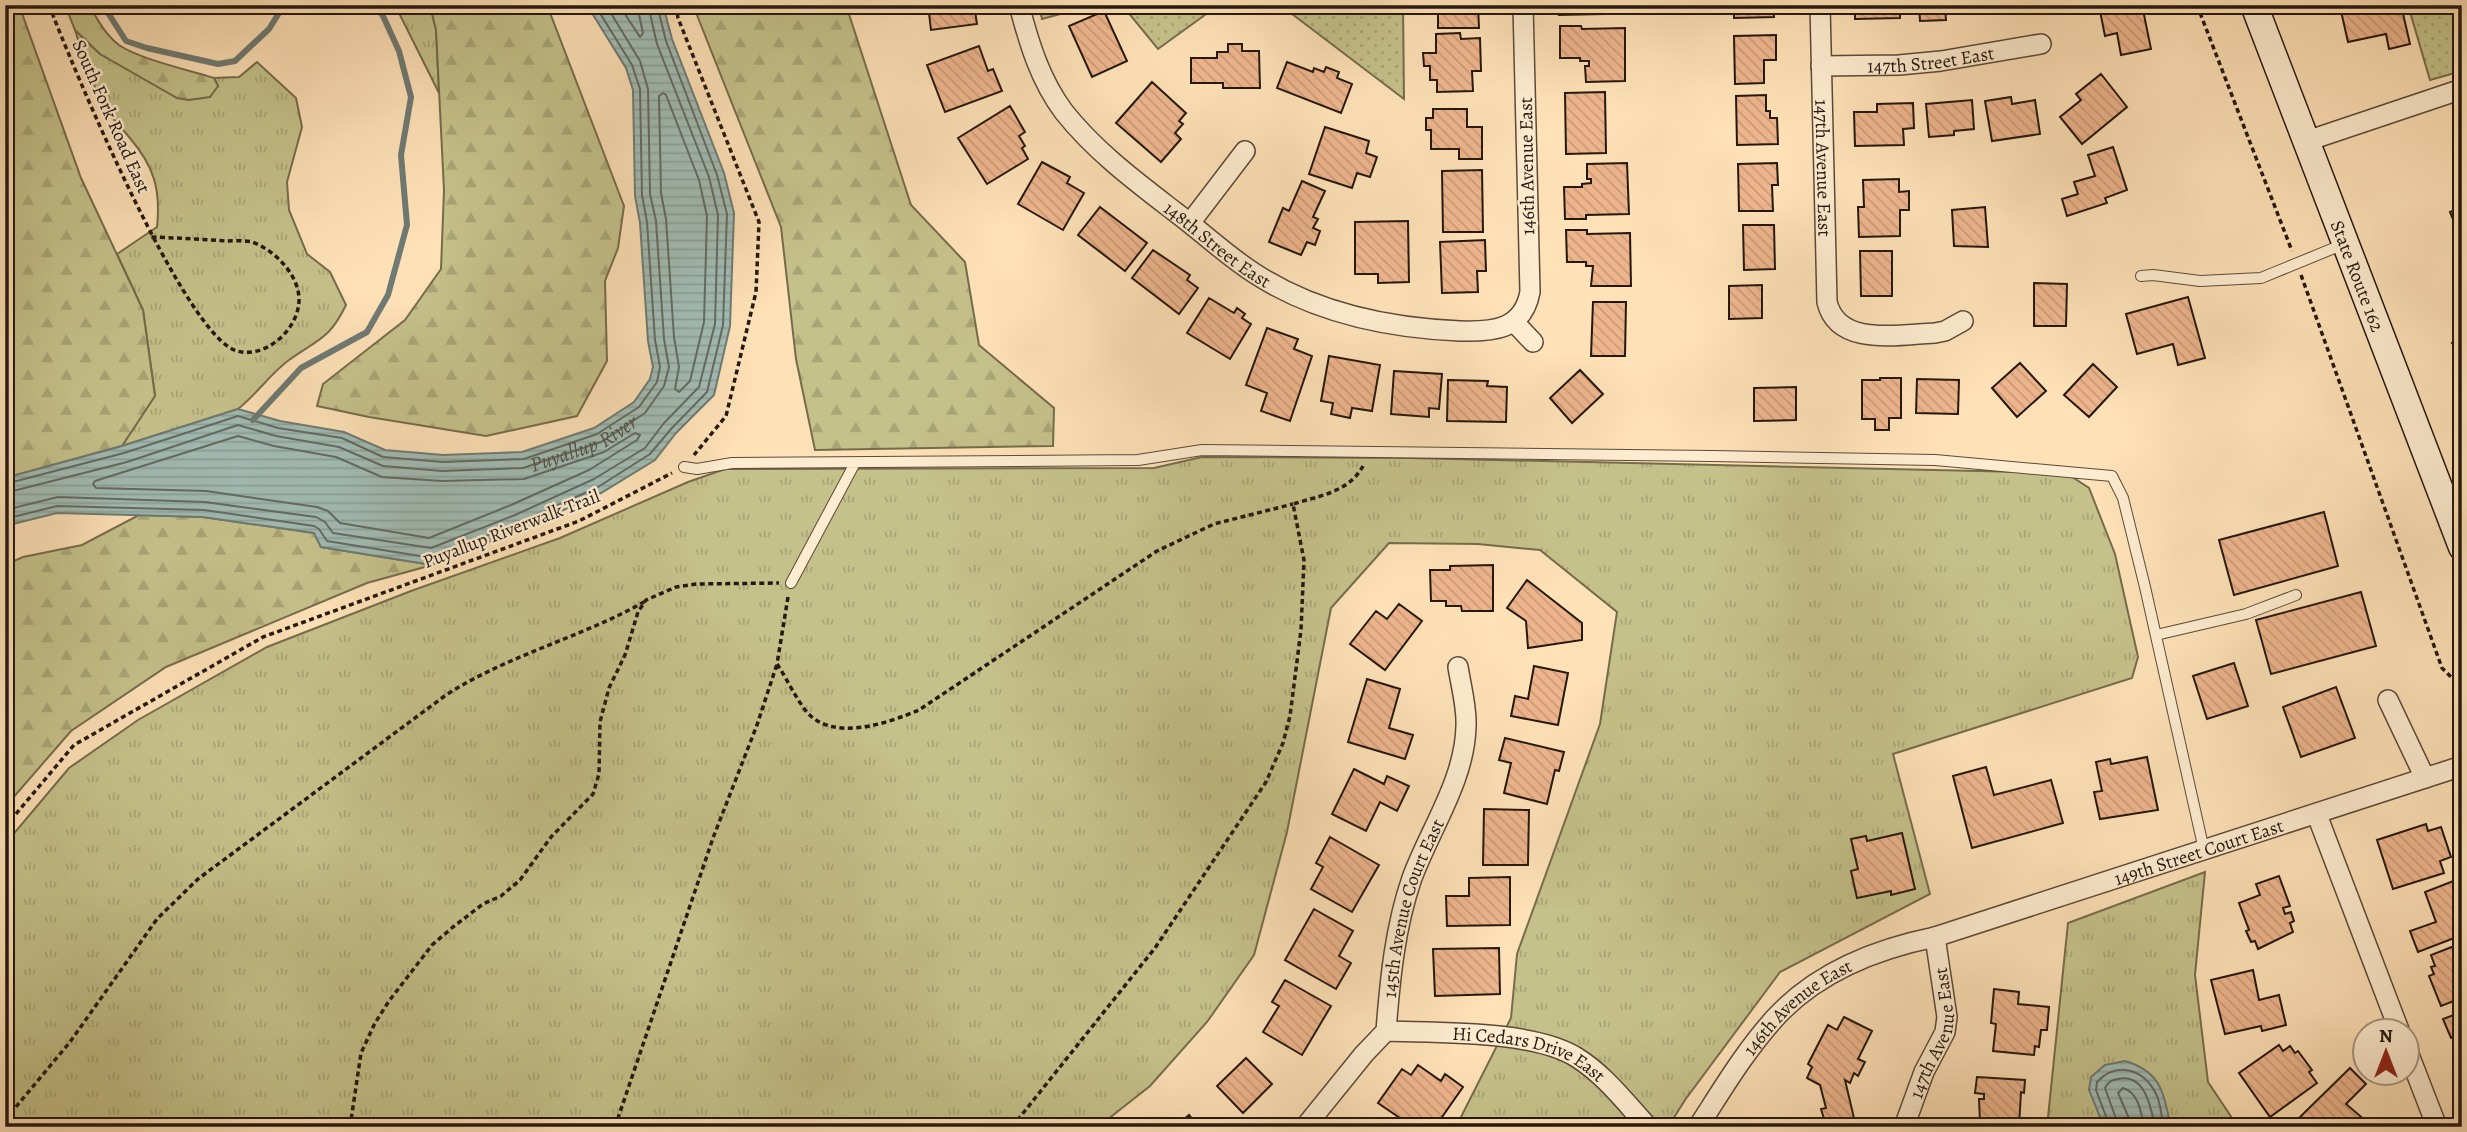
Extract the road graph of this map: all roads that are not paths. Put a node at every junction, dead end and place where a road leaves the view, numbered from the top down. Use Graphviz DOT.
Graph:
graph roads {
  1 [pos="1019,5"];
  2 [pos="1523,5"];
  3 [pos="1819,5"];
  4 [pos="2254,5"];
  5 [pos="2041,44"];
  6 [pos="1821,66"];
  7 [pos="2462,89"];
  8 [pos="2307,141"];
  9 [pos="1245,151"];
  10 [pos="1190,223"];
  11 [pos="2346,243"];
  12 [pos="2141,276"];
  13 [pos="1514,321"];
  14 [pos="1963,321"];
  15 [pos="1533,342"];
  16 [pos="855,463"];
  17 [pos="684,467"];
  18 [pos="2462,547"];
  19 [pos="791,583"];
  20 [pos="2296,594"];
  21 [pos="2156,635"];
  22 [pos="1458,667"];
  23 [pos="2388,700"];
  24 [pos="2462,766"];
  25 [pos="2425,778"];
  26 [pos="2317,815"];
  27 [pos="2204,851"];
  28 [pos="1935,937"];
  29 [pos="2393,1016"];
  30 [pos="1386,1031"];
  31 [pos="2421,1086"];
  32 [pos="1305,1127"];
  33 [pos="1648,1127"];
  34 [pos="1698,1127"];
  35 [pos="1904,1127"];
  36 [pos="2437,1127"];
  1 -- 10 [label="street, 148th Street East"];
  2 -- 13 [label="street, 146th Avenue East"];
  3 -- 6 [label="street, 147th Avenue East"];
  4 -- 8 [label="main road, State Route 162"];
  5 -- 6 [label="street, 147th Street East"];
  6 -- 14 [label="street, 147th Avenue East"];
  7 -- 8 [label="street"];
  8 -- 11 [label="main road, State Route 162"];
  9 -- 10 [label="street"];
  10 -- 13 [label="street, 148th Street East"];
  11 -- 12 [label="lane"];
  11 -- 18 [label="main road, State Route 162"];
  13 -- 15 [label="street"];
  16 -- 17 [label="lane"];
  16 -- 19 [label="lane"];
  16 -- 21 [label="lane"];
  20 -- 21 [label="lane"];
  21 -- 27 [label="lane"];
  22 -- 30 [label="street, 145th Avenue Court East"];
  23 -- 25 [label="street"];
  24 -- 25 [label="street, 149th Street Court East"];
  25 -- 26 [label="street, 149th Street Court East"];
  26 -- 27 [label="street, 149th Street Court East"];
  26 -- 29 [label="street"];
  27 -- 28 [label="street, 149th Street Court East"];
  28 -- 34 [label="street, 146th Avenue East"];
  28 -- 35 [label="street, 147th Avenue East"];
  30 -- 32 [label="street"];
  30 -- 33 [label="street, Hi Cedars Drive East"];
  31 -- 36 [label="street"];
}
